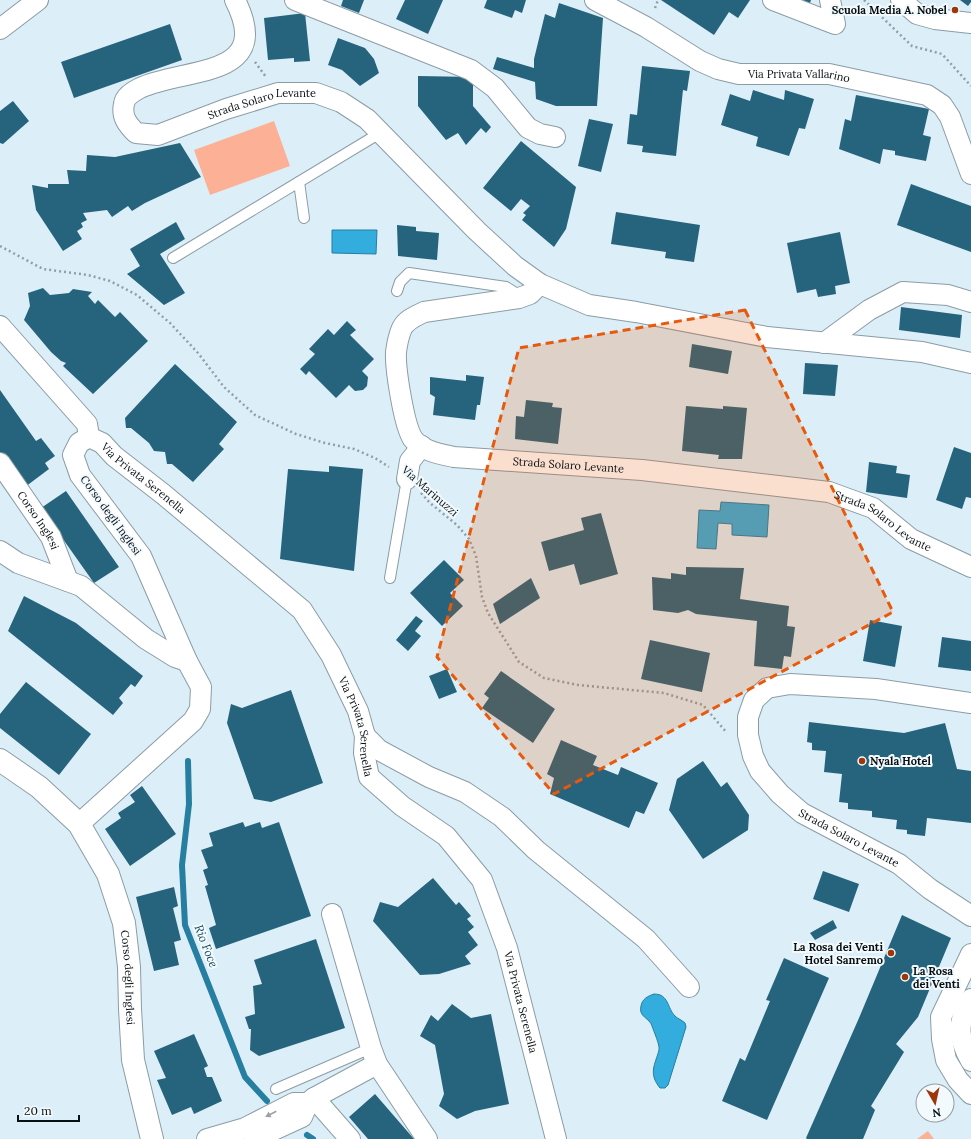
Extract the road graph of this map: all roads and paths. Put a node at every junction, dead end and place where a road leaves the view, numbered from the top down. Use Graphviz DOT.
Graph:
graph roads {
  1 [pos="38,0"];
  2 [pos="235,0"];
  3 [pos="295,0"];
  4 [pos="595,0"];
  5 [pos="772,0"];
  6 [pos="830,0"];
  7 [pos="864,0"];
  8 [pos="901,0"];
  9 [pos="971,23"];
  10 [pos="0,29"];
  11 [pos="244,47"];
  12 [pos="971,86"];
  13 [pos="278,93"];
  14 [pos="380,133"];
  15 [pos="555,137"];
  16 [pos="971,174"];
  17 [pos="299,182"];
  18 [pos="304,218"];
  19 [pos="0,246"];
  20 [pos="173,258"];
  21 [pos="540,284"];
  22 [pos="397,290"];
  23 [pos="519,298"];
  24 [pos="971,302"];
  25 [pos="0,326"];
  26 [pos="824,343"];
  27 [pos="971,363"];
  28 [pos="88,438"];
  29 [pos="422,446"];
  30 [pos="0,463"];
  31 [pos="407,479"];
  32 [pos="0,551"];
  33 [pos="971,567"];
  34 [pos="390,578"];
  35 [pos="68,581"];
  36 [pos="187,660"];
  37 [pos="971,703"];
  38 [pos="728,734"];
  39 [pos="364,736"];
  40 [pos="0,760"];
  41 [pos="79,824"];
  42 [pos="332,914"];
  43 [pos="971,916"];
  44 [pos="971,954"];
  45 [pos="689,987"];
  46 [pos="971,999"];
  47 [pos="374,1056"];
  48 [pos="971,1061"];
  49 [pos="276,1089"];
  50 [pos="971,1094"];
  51 [pos="311,1101"];
  52 [pos="152,1139"];
  53 [pos="207,1139"];
  54 [pos="254,1139"];
  55 [pos="350,1139"];
  56 [pos="427,1139"];
  57 [pos="556,1139"];
  1 -- 10 [label="street"];
  2 -- 11 [label="street"];
  3 -- 15 [label="street"];
  4 -- 16 [label="street, Via Privata Vallarino"];
  5 -- 6 [label="street"];
  7 -- 12 [label="path"];
  8 -- 9 [label="street"];
  11 -- 13 [label="path"];
  11 -- 13 [label="street, Strada Solaro Levante"];
  13 -- 14 [label="street, Strada Solaro Levante"];
  14 -- 17 [label="lane"];
  14 -- 21 [label="street, Strada Solaro Levante"];
  17 -- 18 [label="lane"];
  17 -- 20 [label="lane"];
  19 -- 31 [label="path, Via Marinuzzi"];
  21 -- 23 [label="street, Strada Solaro Levante"];
  21 -- 26 [label="street, Strada Solaro Levante"];
  22 -- 23 [label="lane"];
  23 -- 29 [label="street, Strada Solaro Levante"];
  24 -- 26 [label="street"];
  25 -- 28 [label="street"];
  26 -- 27 [label="street, Strada Solaro Levante"];
  28 -- 36 [label="street, Corso degli Inglesi"];
  28 -- 39 [label="street, Via Privata Serenella"];
  29 -- 31 [label="street"];
  29 -- 33 [label="street, Strada Solaro Levante"];
  30 -- 35 [label="street, Corso Inglesi"];
  31 -- 34 [label="lane"];
  31 -- 38 [label="path, Via Marinuzzi"];
  32 -- 35 [label="street"];
  35 -- 36 [label="street"];
  36 -- 41 [label="street, Corso degli Inglesi"];
  37 -- 43 [label="street, Strada Solaro Levante"];
  39 -- 45 [label="street"];
  39 -- 57 [label="street, Via Privata Serenella"];
  40 -- 41 [label="main road, Corso degli Inglesi"];
  41 -- 52 [label="main road, Corso degli Inglesi"];
  42 -- 47 [label="street"];
  44 -- 50 [label="street"];
  46 -- 48 [label="street"];
  47 -- 49 [label="lane"];
  47 -- 51 [label="street"];
  47 -- 56 [label="street"];
  51 -- 53 [label="street, one-way"];
  51 -- 54 [label="street"];
  51 -- 55 [label="street"];
}
